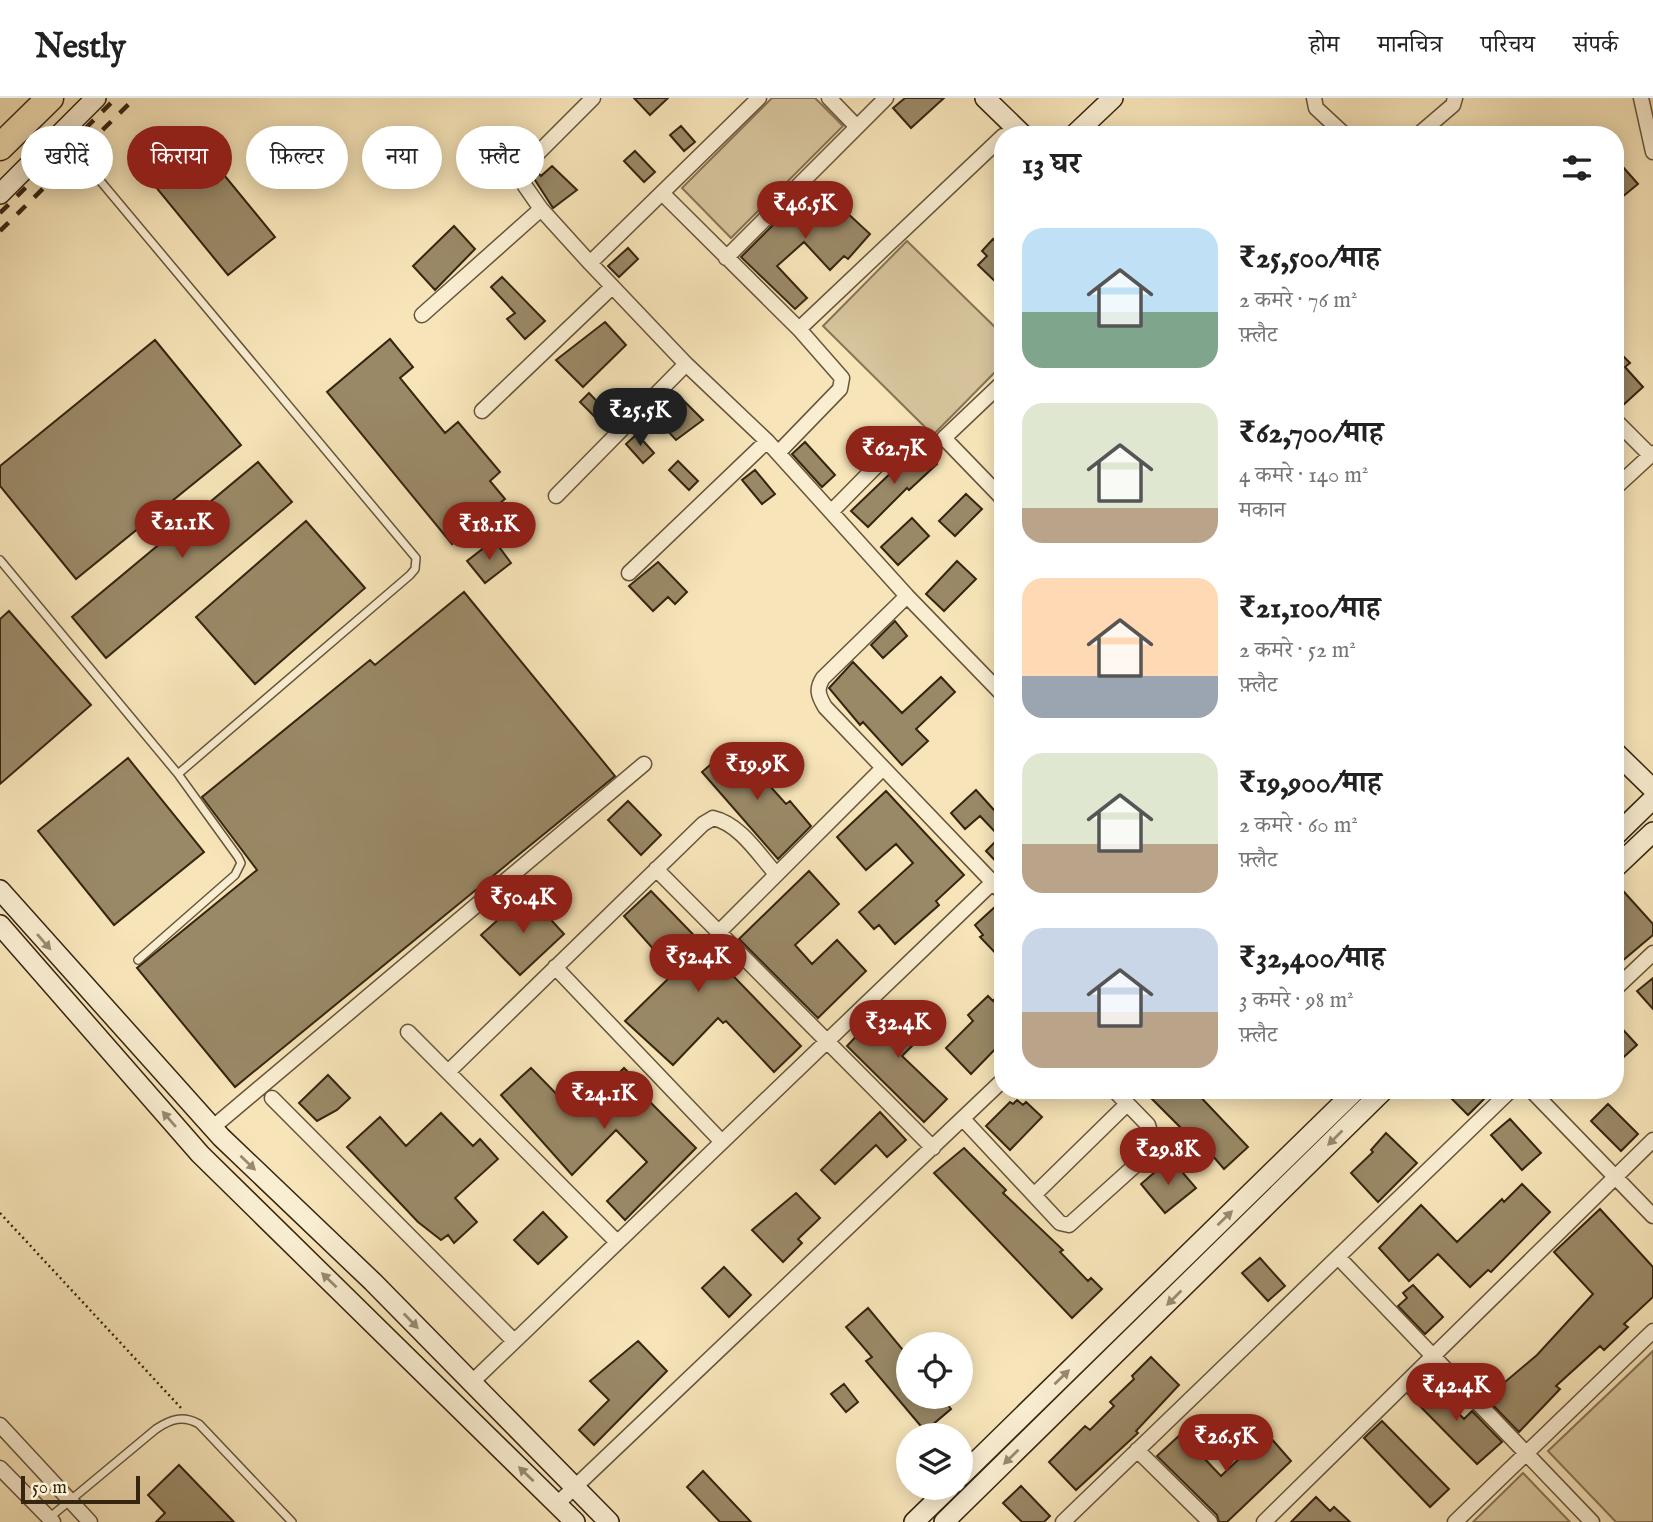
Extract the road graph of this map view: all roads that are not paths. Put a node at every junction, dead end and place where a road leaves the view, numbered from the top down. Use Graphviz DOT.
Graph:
graph roads {
  1 [pos="50,98"];
  2 [pos="96,98"];
  3 [pos="593,98"];
  4 [pos="759,98"];
  5 [pos="829,98"];
  6 [pos="886,98"];
  7 [pos="985,98"];
  8 [pos="1113,98"];
  9 [pos="1314,98"];
  10 [pos="1455,98"];
  11 [pos="1641,98"];
  12 [pos="69,126"];
  13 [pos="1006,126"];
  14 [pos="1083,126"];
  15 [pos="1335,126"];
  16 [pos="1428,126"];
  17 [pos="857,127"];
  18 [pos="0,147"];
  19 [pos="994,149"];
  20 [pos="1653,152"];
  21 [pos="21,173"];
  22 [pos="107,189"];
  23 [pos="662,193"];
  24 [pos="0,194"];
  25 [pos="541,209"];
  26 [pos="726,258"];
  27 [pos="590,263"];
  28 [pos="612,287"];
  29 [pos="422,315"];
  30 [pos="799,329"];
  31 [pos="686,364"];
  32 [pos="994,391"];
  33 [pos="482,411"];
  34 [pos="1624,428"];
  35 [pos="767,441"];
  36 [pos="897,445"];
  37 [pos="778,453"];
  38 [pos="1651,454"];
  39 [pos="1624,480"];
  40 [pos="994,490"];
  41 [pos="556,496"];
  42 [pos="832,511"];
  43 [pos="0,560"];
  44 [pos="629,573"];
  45 [pos="907,596"];
  46 [pos="994,686"];
  47 [pos="1624,761"];
  48 [pos="645,764"];
  49 [pos="883,768"];
  50 [pos="178,774"];
  51 [pos="1653,789"];
  52 [pos="1653,799"];
  53 [pos="1624,827"];
  54 [pos="1653,832"];
  55 [pos="1624,859"];
  56 [pos="656,869"];
  57 [pos="776,874"];
  58 [pos="994,884"];
  59 [pos="0,890"];
  60 [pos="994,892"];
  61 [pos="0,925"];
  62 [pos="719,932"];
  63 [pos="1653,953"];
  64 [pos="138,960"];
  65 [pos="555,967"];
  66 [pos="1624,980"];
  67 [pos="408,1032"];
  68 [pos="827,1041"];
  69 [pos="448,1072"];
  70 [pos="994,1089"];
  71 [pos="272,1098"];
  72 [pos="1122,1099"];
  73 [pos="1347,1099"];
  74 [pos="1375,1099"];
  75 [pos="1502,1099"];
  76 [pos="1540,1099"];
  77 [pos="1127,1104"];
  78 [pos="963,1119"];
  79 [pos="212,1128"];
  80 [pos="1653,1140"];
  81 [pos="722,1142"];
  82 [pos="933,1148"];
  83 [pos="1615,1177"];
  84 [pos="1034,1195"];
  85 [pos="1653,1216"];
  86 [pos="617,1242"];
  87 [pos="1338,1257"];
  88 [pos="1653,1331"];
  89 [pos="514,1341"];
  90 [pos="1431,1355"];
  91 [pos="471,1383"];
  92 [pos="0,1425"];
  93 [pos="1137,1450"];
  94 [pos="1526,1454"];
  95 [pos="973,1464"];
  96 [pos="0,1468"];
  97 [pos="973,1473"];
  98 [pos="987,1481"];
  99 [pos="575,1488"];
  100 [pos="69,1500"];
  101 [pos="937,1500"];
  102 [pos="557,1504"];
  103 [pos="51,1520"];
  104 [pos="90,1522"];
  105 [pos="292,1522"];
  106 [pos="575,1522"];
  107 [pos="608,1522"];
  108 [pos="914,1522"];
  109 [pos="944,1522"];
  110 [pos="1063,1522"];
  111 [pos="1210,1522"];
  112 [pos="1264,1522"];
  113 [pos="1455,1522"];
  114 [pos="1592,1522"];
  1 -- 18 [label="highway"];
  2 -- 12 [label="main road"];
  3 -- 25 [label="street"];
  4 -- 23 [label="street"];
  5 -- 17 [label="street"];
  6 -- 17 [label="street"];
  7 -- 13 [label="main road"];
  8 -- 14 [label="main road"];
  9 -- 15 [label="street"];
  10 -- 16 [label="street"];
  11 -- 20 [label="street"];
  17 -- 26 [label="street"];
  19 -- 30 [label="street"];
  21 -- 24 [label="main road"];
  22 -- 50 [label="lane"];
  23 -- 26 [label="street"];
  23 -- 27 [label="street"];
  25 -- 27 [label="street"];
  25 -- 29 [label="street"];
  26 -- 30 [label="street"];
  27 -- 28 [label="street"];
  28 -- 31 [label="street"];
  28 -- 33 [label="street"];
  30 -- 37 [label="street"];
  31 -- 35 [label="street"];
  31 -- 41 [label="street"];
  32 -- 40 [label="street"];
  34 -- 38 [label="street"];
  35 -- 37 [label="street"];
  35 -- 44 [label="street"];
  36 -- 42 [label="street"];
  37 -- 42 [label="street"];
  38 -- 39 [label="street"];
  42 -- 45 [label="street"];
  43 -- 50 [label="lane"];
  45 -- 46 [label="street"];
  45 -- 49 [label="street"];
  47 -- 51 [label="main road"];
  48 -- 79 [label="street"];
  49 -- 57 [label="street"];
  49 -- 58 [label="street"];
  50 -- 64 [label="lane"];
  52 -- 53 [label="main road"];
  54 -- 55 [label="main road"];
  56 -- 57 [label="street"];
  56 -- 62 [label="street"];
  56 -- 65 [label="street"];
  57 -- 62 [label="street"];
  59 -- 79 [label="main road, one-way"];
  60 -- 68 [label="street"];
  102 -- 61 [label="main road, one-way"];
  62 -- 68 [label="street"];
  63 -- 66 [label="street"];
  65 -- 69 [label="street"];
  65 -- 81 [label="street"];
  67 -- 69 [label="street"];
  68 -- 81 [label="street"];
  68 -- 82 [label="street"];
  69 -- 86 [label="street"];
  70 -- 78 [label="street"];
  71 -- 89 [label="street"];
  72 -- 77 [label="street"];
  95 -- 73 [label="main road, one-way"];
  74 -- 98 [label="main road, one-way"];
  75 -- 87 [label="street"];
  76 -- 83 [label="street"];
  77 -- 84 [label="street"];
  77 -- 84 [label="street"];
  78 -- 82 [label="street"];
  78 -- 84 [label="street"];
  79 -- 91 [label="main road, one-way"];
  80 -- 83 [label="street"];
  81 -- 86 [label="street"];
  82 -- 99 [label="street"];
  83 -- 85 [label="street"];
  83 -- 90 [label="street"];
  86 -- 89 [label="street"];
  87 -- 90 [label="street"];
  87 -- 93 [label="street"];
  88 -- 94 [label="street"];
  89 -- 91 [label="street"];
  90 -- 94 [label="street"];
  90 -- 112 [label="street"];
  91 -- 99 [label="main road"];
  92 -- 100 [label="street"];
  93 -- 110 [label="street"];
  93 -- 111 [label="street"];
  94 -- 113 [label="street"];
  94 -- 114 [label="street"];
  96 -- 103 [label="street"];
  97 -- 98 [label="main road"];
  98 -- 109 [label="main road"];
  99 -- 102 [label="street"];
  99 -- 107 [label="main road"];
  100 -- 103 [label="lane"];
  100 -- 104 [label="street"];
  100 -- 105 [label="lane"];
  101 -- 108 [label="main road"];
  102 -- 106 [label="main road"];
}
